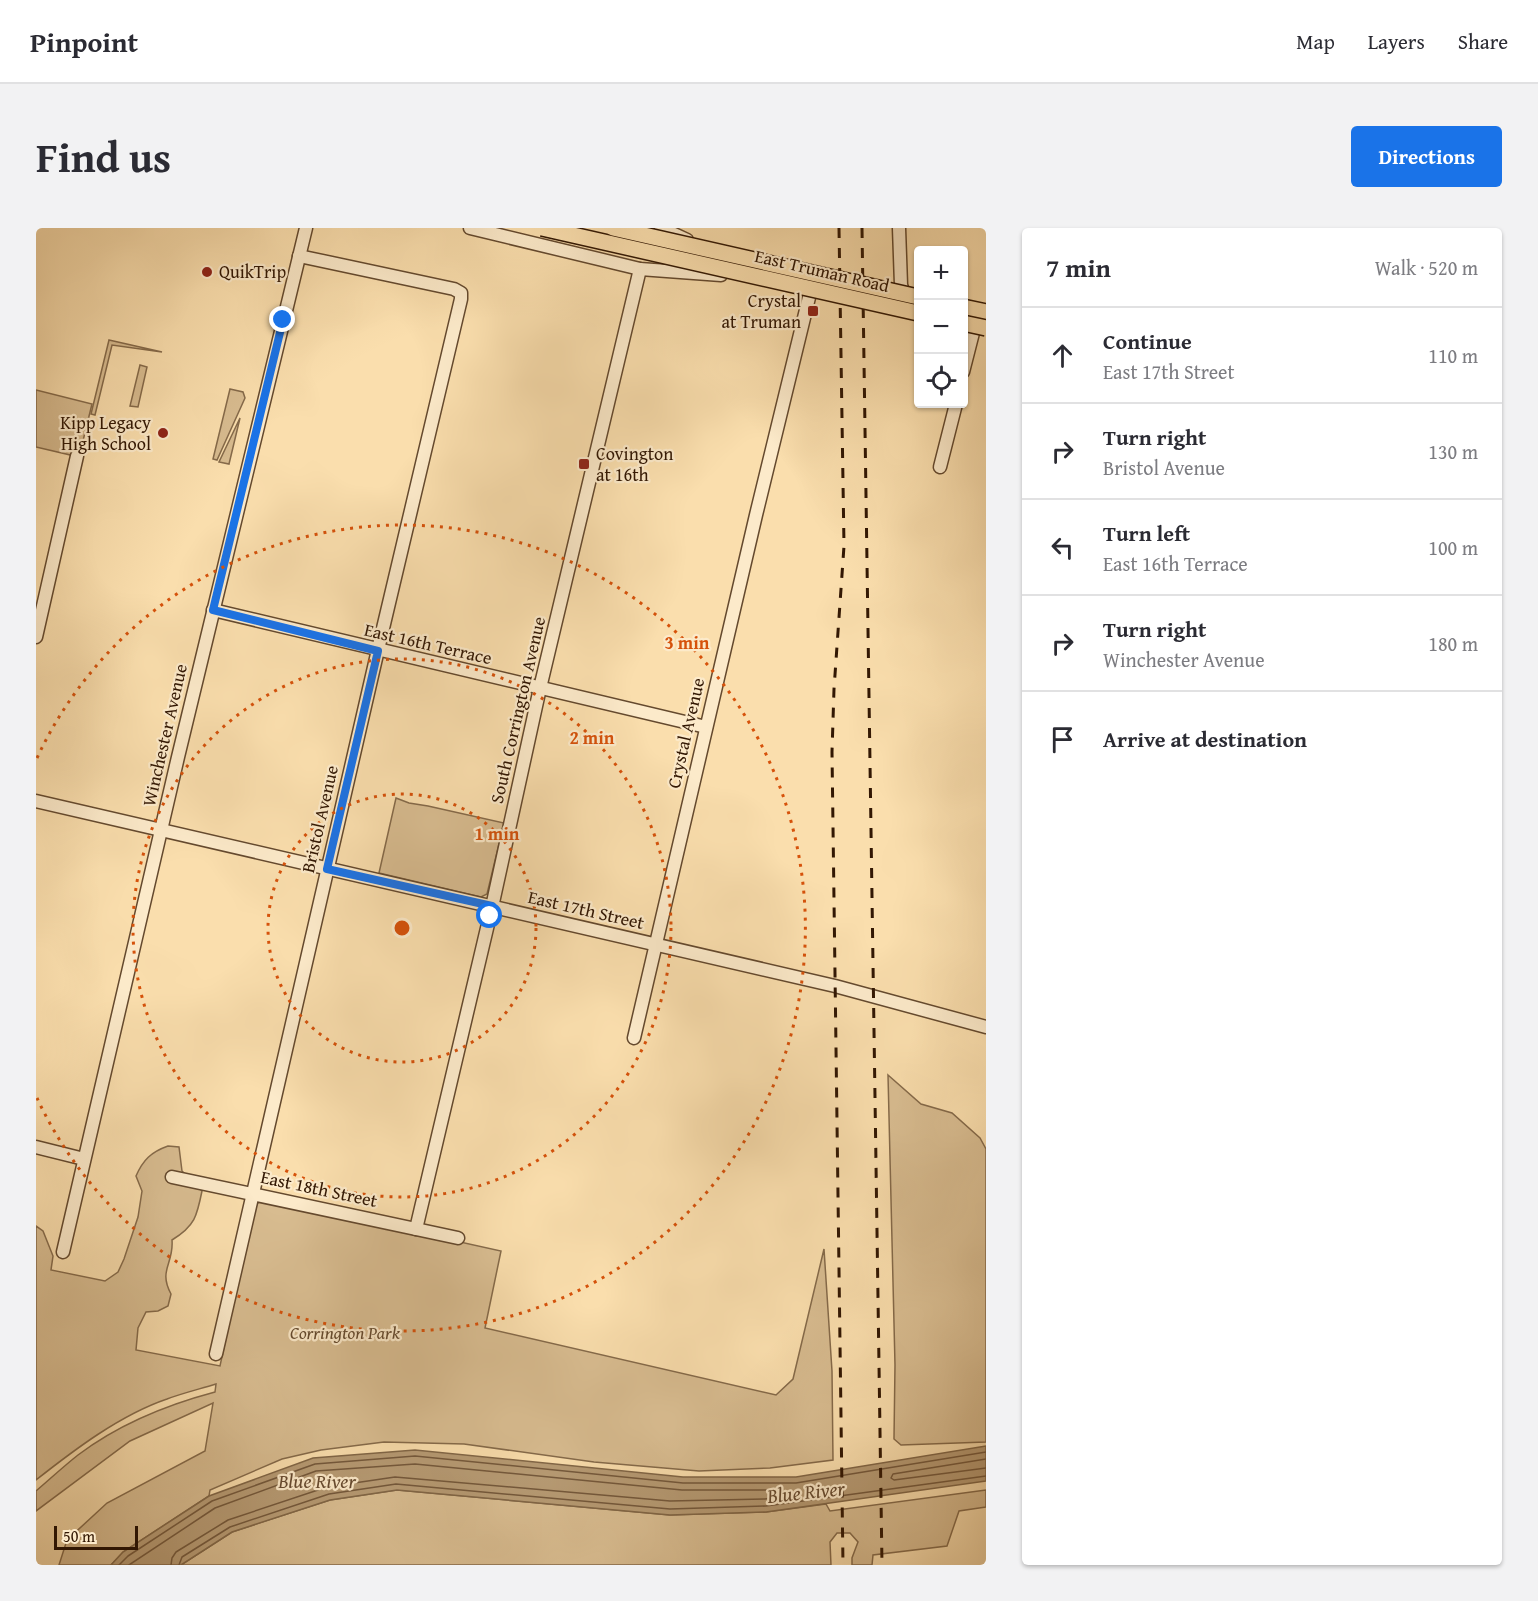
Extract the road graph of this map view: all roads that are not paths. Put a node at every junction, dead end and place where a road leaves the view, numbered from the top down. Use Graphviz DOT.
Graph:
graph roads {
  1 [pos="306,228"];
  2 [pos="470,228"];
  3 [pos="542,228"];
  4 [pos="613,228"];
  5 [pos="661,228"];
  6 [pos="899,228"];
  7 [pos="300,255"];
  8 [pos="640,269"];
  9 [pos="809,296"];
  10 [pos="914,296"];
  11 [pos="914,307"];
  12 [pos="914,309"];
  13 [pos="977,321"];
  14 [pos="968,354"];
  15 [pos="955,408"];
  16 [pos="77,456"];
  17 [pos="940,467"];
  18 [pos="213,610"];
  19 [pos="36,637"];
  20 [pos="378,651"];
  21 [pos="540,688"];
  22 [pos="706,727"];
  23 [pos="36,801"];
  24 [pos="162,829"];
  25 [pos="327,869"];
  26 [pos="492,906"];
  27 [pos="655,945"];
  28 [pos="986,1013"];
  29 [pos="984,1027"];
  30 [pos="634,1038"];
  31 [pos="36,1148"];
  32 [pos="84,1159"];
  33 [pos="172,1178"];
  34 [pos="252,1193"];
  35 [pos="416,1228"];
  36 [pos="458,1238"];
  37 [pos="63,1252"];
  38 [pos="216,1354"];
  1 -- 7 [label="street, Winchester Avenue"];
  2 -- 8 [label="street"];
  3 -- 12 [label="main road, East Truman Road, bridge"];
  4 -- 10 [label="main road, East Truman Road, bridge"];
  5 -- 9 [label="street, Crystal Avenue"];
  6 -- 11 [label="street"];
  7 -- 18 [label="street, Winchester Avenue"];
  7 -- 20 [label="street, Bristol Avenue"];
  8 -- 9 [label="street"];
  8 -- 21 [label="street, South Corrington Avenue"];
  9 -- 22 [label="street, Crystal Avenue"];
  13 -- 14 [label="street"];
  15 -- 17 [label="street"];
  16 -- 19 [label="street"];
  18 -- 20 [label="street, East 16th Terrace"];
  18 -- 24 [label="street, Winchester Avenue"];
  20 -- 21 [label="street, East 16th Terrace"];
  20 -- 25 [label="street, Bristol Avenue"];
  21 -- 22 [label="street, East 16th Terrace"];
  21 -- 26 [label="street, South Corrington Avenue"];
  22 -- 27 [label="street, Crystal Avenue"];
  23 -- 24 [label="street, East 17th Street"];
  24 -- 25 [label="street, East 17th Street"];
  24 -- 32 [label="street, Winchester Avenue"];
  25 -- 26 [label="street, East 17th Street"];
  25 -- 34 [label="street, Bristol Avenue"];
  26 -- 27 [label="street, East 17th Street"];
  26 -- 35 [label="street, South Corrington Avenue"];
  27 -- 29 [label="street, East 17th Street"];
  27 -- 30 [label="street, Crystal Avenue"];
  28 -- 29 [label="street"];
  31 -- 32 [label="street"];
  32 -- 37 [label="street, Winchester Avenue"];
  33 -- 34 [label="street, East 18th Street"];
  34 -- 35 [label="street, East 18th Street"];
  34 -- 38 [label="street, Bristol Avenue"];
  35 -- 36 [label="street, East 18th Street"];
}
